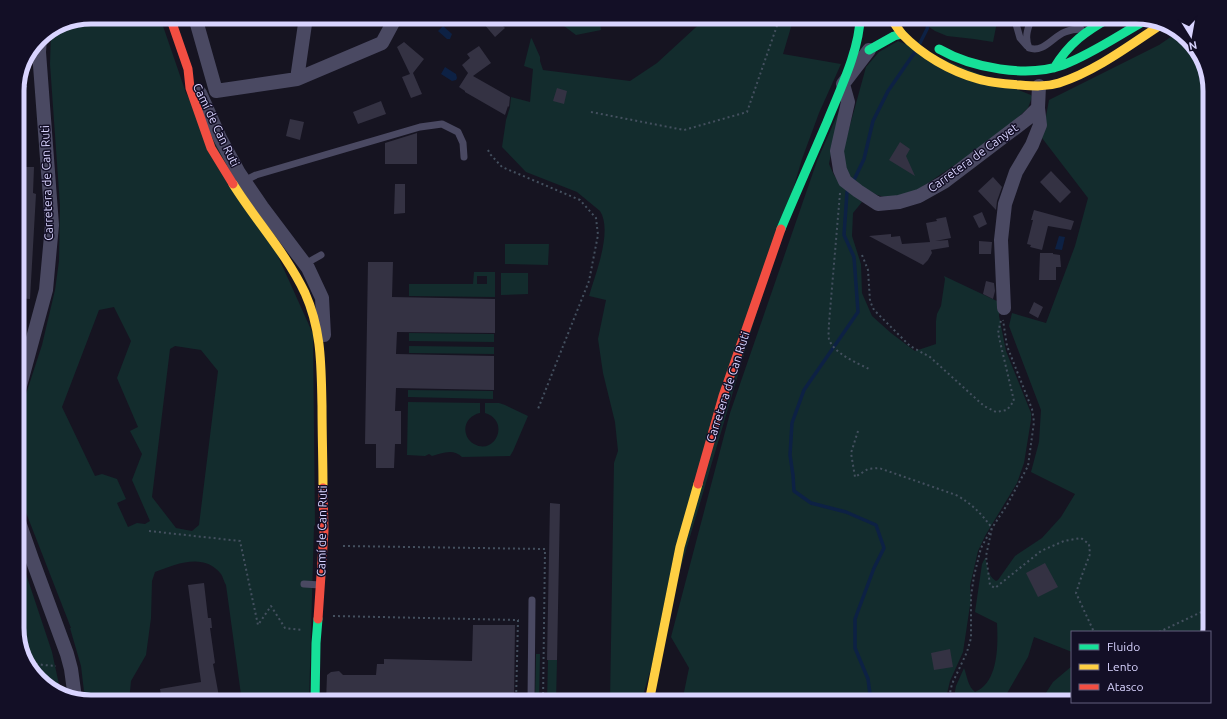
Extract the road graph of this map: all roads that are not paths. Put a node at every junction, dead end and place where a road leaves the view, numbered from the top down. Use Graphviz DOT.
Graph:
graph roads {
  1 [pos="172,24"];
  2 [pos="197,24"];
  3 [pos="305,24"];
  4 [pos="392,24"];
  5 [pos="859,24"];
  6 [pos="863,24"];
  7 [pos="895,24"];
  8 [pos="900,24"];
  9 [pos="1016,24"];
  10 [pos="1029,24"];
  11 [pos="1090,24"];
  12 [pos="1106,24"];
  13 [pos="1134,24"];
  14 [pos="1155,27"];
  15 [pos="1157,27"];
  16 [pos="904,31"];
  17 [pos="858,32"];
  18 [pos="1098,36"];
  19 [pos="872,44"];
  20 [pos="931,44"];
  21 [pos="1029,48"];
  22 [pos="39,49"];
  23 [pos="948,61"];
  24 [pos="1054,68"];
  25 [pos="188,70"];
  26 [pos="297,78"];
  27 [pos="843,84"];
  28 [pos="1039,86"];
  29 [pos="1038,108"];
  30 [pos="208,139"];
  31 [pos="464,157"];
  32 [pos="244,180"];
  33 [pos="258,220"];
  34 [pos="321,255"];
  35 [pos="304,264"];
  36 [pos="1004,308"];
  37 [pos="311,309"];
  38 [pos="24,359"];
  39 [pos="321,360"];
  40 [pos="24,536"];
  41 [pos="304,584"];
  42 [pos="321,585"];
  43 [pos="532,600"];
  44 [pos="74,693"];
  45 [pos="315,695"];
  46 [pos="531,695"];
  47 [pos="650,695"];
  1 -- 25 [label="street, Camí de Can Ruti"];
  2 -- 26 [label="street, Camí de Can Ruti"];
  3 -- 26 [label="street"];
  4 -- 26 [label="street"];
  5 -- 17 [label="street"];
  6 -- 17 [label="street"];
  7 -- 16 [label="street"];
  8 -- 16 [label="street"];
  9 -- 21 [label="lane"];
  10 -- 21 [label="lane"];
  11 -- 18 [label="lane"];
  12 -- 18 [label="street"];
  13 -- 18 [label="street"];
  14 -- 18 [label="street"];
  15 -- 28 [label="street"];
  16 -- 19 [label="street"];
  16 -- 23 [label="street"];
  17 -- 27 [label="street, Carretera de Can Ruti"];
  18 -- 21 [label="lane"];
  18 -- 24 [label="street"];
  18 -- 24 [label="street"];
  18 -- 28 [label="street"];
  19 -- 27 [label="street, Carretera de Can Ruti"];
  20 -- 23 [label="street"];
  22 -- 38 [label="street, Carretera de Can Ruti"];
  23 -- 24 [label="street"];
  23 -- 28 [label="street"];
  25 -- 30 [label="street, Camí de Can Ruti"];
  25 -- 32 [label="street, Camí de Can Ruti"];
  27 -- 29 [label="street, Carretera de Canyet"];
  27 -- 47 [label="street, Carretera de Can Ruti"];
  28 -- 29 [label="street"];
  29 -- 36 [label="street"];
  30 -- 32 [label="street, Camí de Can Ruti"];
  30 -- 33 [label="street, Camí de Can Ruti"];
  31 -- 32 [label="lane"];
  32 -- 35 [label="street, Camí de Can Ruti"];
  33 -- 35 [label="street, Camí de Can Ruti"];
  33 -- 37 [label="street, Camí de Can Ruti"];
  34 -- 35 [label="lane"];
  35 -- 37 [label="street, Camí de Can Ruti"];
  35 -- 39 [label="street, Camí de Can Ruti"];
  37 -- 39 [label="street, Camí de Can Ruti"];
  39 -- 42 [label="street, Camí de Can Ruti"];
  40 -- 44 [label="street"];
  41 -- 42 [label="lane"];
  42 -- 45 [label="street, Camí de Can Ruti"];
  43 -- 46 [label="lane"];
}
